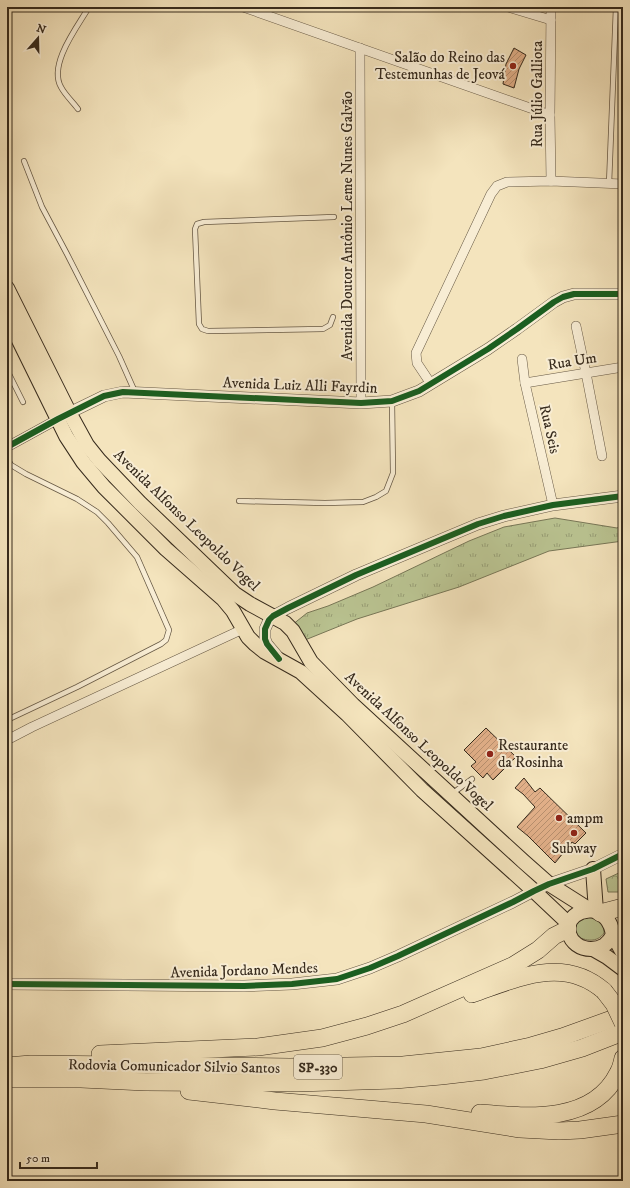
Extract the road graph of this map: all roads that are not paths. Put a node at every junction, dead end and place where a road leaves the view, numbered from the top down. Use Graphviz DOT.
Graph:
graph roads {
  1 [pos="89,7"];
  2 [pos="243,7"];
  3 [pos="508,7"];
  4 [pos="551,7"];
  5 [pos="616,7"];
  6 [pos="551,20"];
  7 [pos="360,48"];
  8 [pos="78,109"];
  9 [pos="550,115"];
  10 [pos="24,161"];
  11 [pos="551,181"];
  12 [pos="610,184"];
  13 [pos="623,184"];
  14 [pos="334,217"];
  15 [pos="7,288"];
  16 [pos="623,294"];
  17 [pos="7,316"];
  18 [pos="333,317"];
  19 [pos="576,326"];
  20 [pos="522,359"];
  21 [pos="623,367"];
  22 [pos="7,370"];
  23 [pos="586,373"];
  24 [pos="525,383"];
  25 [pos="431,384"];
  26 [pos="135,392"];
  27 [pos="392,401"];
  28 [pos="23,402"];
  29 [pos="361,403"];
  30 [pos="64,416"];
  31 [pos="7,447"];
  32 [pos="602,456"];
  33 [pos="7,458"];
  34 [pos="623,496"];
  35 [pos="239,501"];
  36 [pos="553,505"];
  37 [pos="273,616"];
  38 [pos="243,629"];
  39 [pos="279,659"];
  40 [pos="7,720"];
  41 [pos="7,740"];
  42 [pos="472,779"];
  43 [pos="451,795"];
  44 [pos="623,854"];
  45 [pos="593,869"];
  46 [pos="549,884"];
  47 [pos="534,891"];
  48 [pos="623,907"];
  49 [pos="596,911"];
  50 [pos="568,926"];
  51 [pos="613,935"];
  52 [pos="593,950"];
  53 [pos="621,961"];
  54 [pos="7,984"];
  55 [pos="403,1014"];
  56 [pos="623,1015"];
  57 [pos="623,1022"];
  58 [pos="623,1032"];
  59 [pos="7,1058"];
  60 [pos="623,1058"];
  61 [pos="7,1066"];
  62 [pos="7,1080"];
  63 [pos="145,1082"];
  64 [pos="426,1114"];
  65 [pos="623,1124"];
  1 -- 8 [label="lane"];
  2 -- 7 [label="street"];
  3 -- 6 [label="street"];
  4 -- 6 [label="street, Rua Júlio Galliota"];
  5 -- 12 [label="lane"];
  6 -- 9 [label="street, Rua Júlio Galliota"];
  7 -- 9 [label="street"];
  7 -- 29 [label="street, Avenida Doutor Antônio Leme Nunes Galvão"];
  9 -- 11 [label="street, Rua Júlio Galliota"];
  10 -- 26 [label="lane"];
  11 -- 12 [label="street"];
  11 -- 25 [label="street"];
  12 -- 13 [label="street"];
  14 -- 18 [label="lane"];
  15 -- 30 [label="main road, Avenida Alfonso Leopoldo Vogel"];
  16 -- 25 [label="street, Avenida Luiz Alli Fayrdin"];
  17 -- 30 [label="main road, Avenida Alfonso Leopoldo Vogel"];
  19 -- 23 [label="street"];
  20 -- 24 [label="street, Rua Seis"];
  21 -- 23 [label="street, Rua Um"];
  22 -- 28 [label="lane"];
  23 -- 24 [label="street, Rua Um"];
  23 -- 32 [label="street"];
  24 -- 36 [label="street, Rua Seis"];
  25 -- 27 [label="street, Avenida Luiz Alli Fayrdin"];
  26 -- 29 [label="street, Avenida Luiz Alli Fayrdin"];
  26 -- 30 [label="street, Avenida Luiz Alli Fayrdin"];
  27 -- 29 [label="street, Avenida Luiz Alli Fayrdin"];
  27 -- 35 [label="lane"];
  30 -- 31 [label="street, Avenida Luiz Alli Fayrdin"];
  30 -- 37 [label="main road, Avenida Alfonso Leopoldo Vogel"];
  30 -- 38 [label="main road, Avenida Alfonso Leopoldo Vogel"];
  33 -- 40 [label="lane"];
  34 -- 36 [label="street"];
  36 -- 37 [label="street"];
  37 -- 39 [label="street"];
  37 -- 43 [label="main road, Avenida Alfonso Leopoldo Vogel"];
  38 -- 39 [label="main road, Avenida Alfonso Leopoldo Vogel"];
  38 -- 41 [label="street"];
  39 -- 47 [label="main road, Avenida Alfonso Leopoldo Vogel"];
  42 -- 43 [label="lane"];
  43 -- 46 [label="main road, Avenida Alfonso Leopoldo Vogel"];
  44 -- 45 [label="street, Avenida Jordano Mendes"];
  45 -- 46 [label="street, Avenida Jordano Mendes"];
  45 -- 49 [label="main road"];
  46 -- 47 [label="street, Avenida Jordano Mendes"];
  46 -- 49 [label="main road, Avenida Alfonso Leopoldo Vogel"];
  47 -- 50 [label="main road, Avenida Alfonso Leopoldo Vogel"];
  47 -- 54 [label="street, Avenida Jordano Mendes"];
  48 -- 49 [label="highway"];
  49 -- 50 [label="main road"];
  49 -- 51 [label="main road"];
  50 -- 52 [label="main road"];
  50 -- 55 [label="highway"];
  51 -- 52 [label="main road"];
  51 -- 53 [label="main road"];
  52 -- 53 [label="main road"];
  55 -- 57 [label="highway, bridge"];
  55 -- 59 [label="highway"];
  56 -- 61 [label="highway, Rodovia Comunicador Silvio Santos / SP-330"];
  58 -- 63 [label="highway, Rodovia Comunicador Silvio Santos / SP-330"];
  60 -- 64 [label="highway"];
  62 -- 63 [label="highway, Rodovia Comunicador Silvio Santos / SP-330"];
  63 -- 64 [label="highway"];
  64 -- 65 [label="highway"];
}
